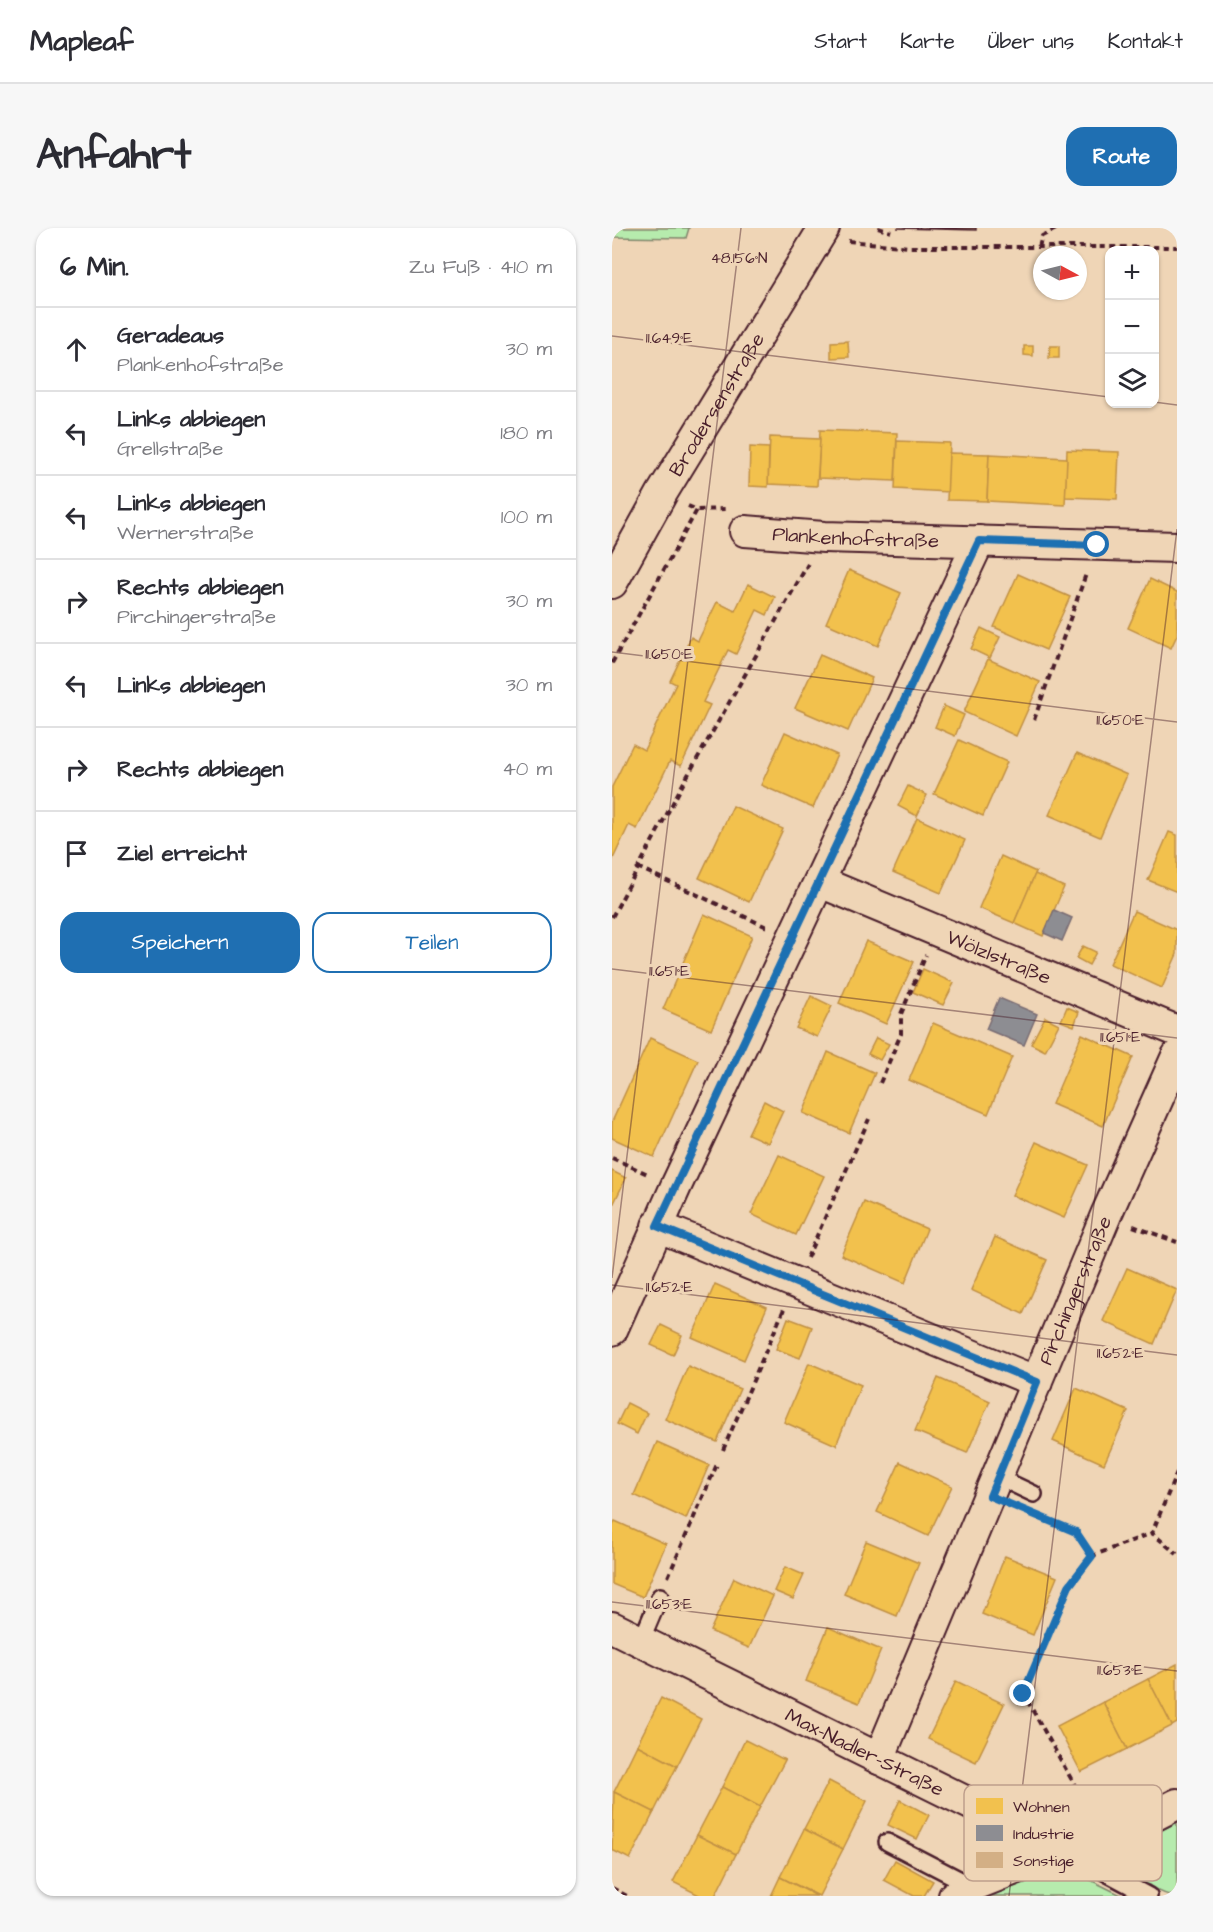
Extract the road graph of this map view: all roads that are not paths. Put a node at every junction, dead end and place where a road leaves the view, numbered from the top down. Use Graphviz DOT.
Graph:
graph roads {
  1 [pos="821,234"];
  2 [pos="745,531"];
  3 [pos="979,541"];
  4 [pos="1177,547"];
  5 [pos="612,583"];
  6 [pos="820,882"];
  7 [pos="1177,1031"];
  8 [pos="1177,1056"];
  9 [pos="657,1226"];
  10 [pos="612,1330"];
  11 [pos="1037,1382"];
  12 [pos="998,1477"];
  13 [pos="1034,1494"];
  14 [pos="660,1596"];
  15 [pos="612,1627"];
  16 [pos="641,1641"];
  17 [pos="879,1759"];
  18 [pos="964,1801"];
  19 [pos="1177,1804"];
  20 [pos="1162,1812"];
  21 [pos="887,1842"];
  22 [pos="988,1881"];
  23 [pos="1121,1881"];
  24 [pos="963,1891"];
  25 [pos="1149,1896"];
  1 -- 5 [label="street, Brodersenstraße"];
  2 -- 3 [label="street, Plankenhofstraße"];
  3 -- 4 [label="street, Plankenhofstraße"];
  3 -- 6 [label="street"];
  6 -- 7 [label="street, Wölzlstraße"];
  6 -- 9 [label="street"];
  8 -- 11 [label="street, Pirchingerstraße"];
  9 -- 10 [label="street"];
  9 -- 11 [label="street"];
  11 -- 12 [label="street, Pirchingerstraße"];
  12 -- 13 [label="lane"];
  12 -- 17 [label="street, Pirchingerstraße"];
  14 -- 16 [label="lane"];
  15 -- 16 [label="street, Max-Nadler-Straße"];
  16 -- 17 [label="street, Max-Nadler-Straße"];
  17 -- 18 [label="street, Max-Nadler-Straße"];
  19 -- 20 [label="street"];
  21 -- 24 [label="lane"];
  22 -- 24 [label="street"];
  23 -- 25 [label="lane, Max-Nadler-Straße"];
}
